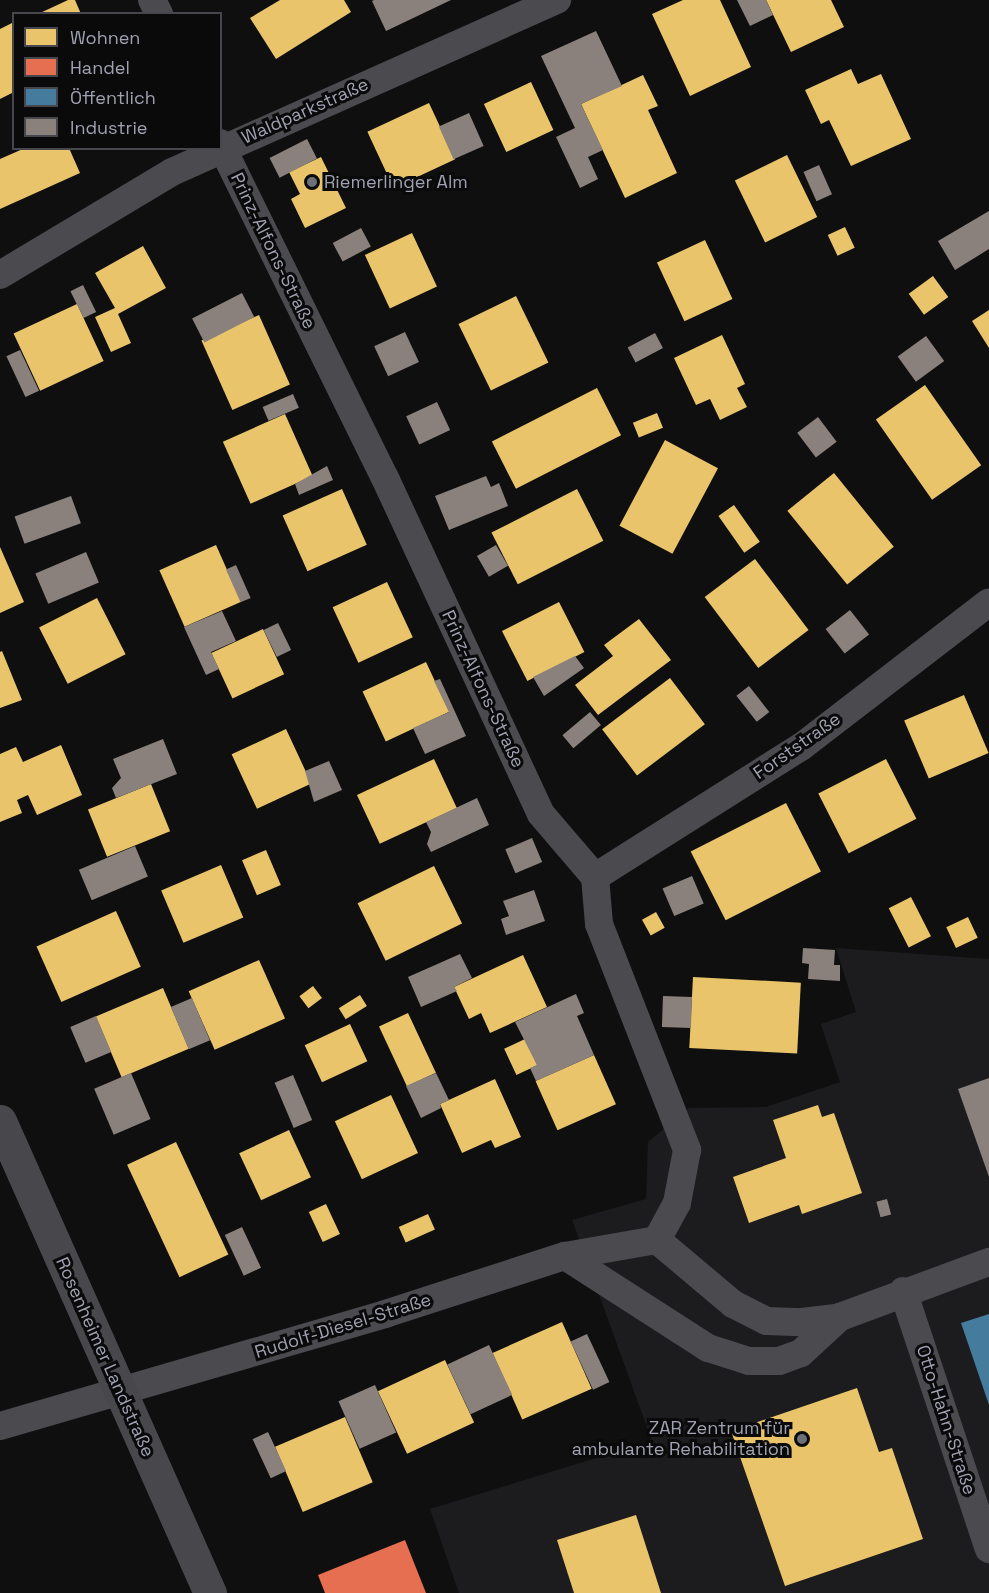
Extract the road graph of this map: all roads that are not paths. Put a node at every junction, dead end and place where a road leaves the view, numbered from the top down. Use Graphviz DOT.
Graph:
graph roads {
  1 [pos="557,0"];
  2 [pos="222,145"];
  3 [pos="213,150"];
  4 [pos="0,275"];
  5 [pos="989,602"];
  6 [pos="595,877"];
  7 [pos="0,1120"];
  8 [pos="657,1240"];
  9 [pos="565,1256"];
  10 [pos="989,1262"];
  11 [pos="903,1291"];
  12 [pos="840,1317"];
  13 [pos="121,1393"];
  14 [pos="0,1426"];
  15 [pos="989,1549"];
  16 [pos="210,1593"];
  1 -- 2 [label="street, Waldparkstraße"];
  2 -- 6 [label="street, Prinz-Alfons-Straße"];
  3 -- 4 [label="street, Waldparkstraße"];
  5 -- 6 [label="street, Forststraße"];
  6 -- 8 [label="street"];
  7 -- 13 [label="main road, Rosenheimer Landstraße"];
  8 -- 9 [label="street, Rudolf-Diesel-Straße"];
  8 -- 12 [label="street"];
  9 -- 12 [label="street"];
  9 -- 13 [label="street, Rudolf-Diesel-Straße"];
  10 -- 11 [label="street"];
  11 -- 12 [label="street"];
  11 -- 15 [label="street, Otto-Hahn-Straße"];
  13 -- 14 [label="street, Rudolf-Diesel-Straße"];
  13 -- 16 [label="main road, Rosenheimer Landstraße"];
}
